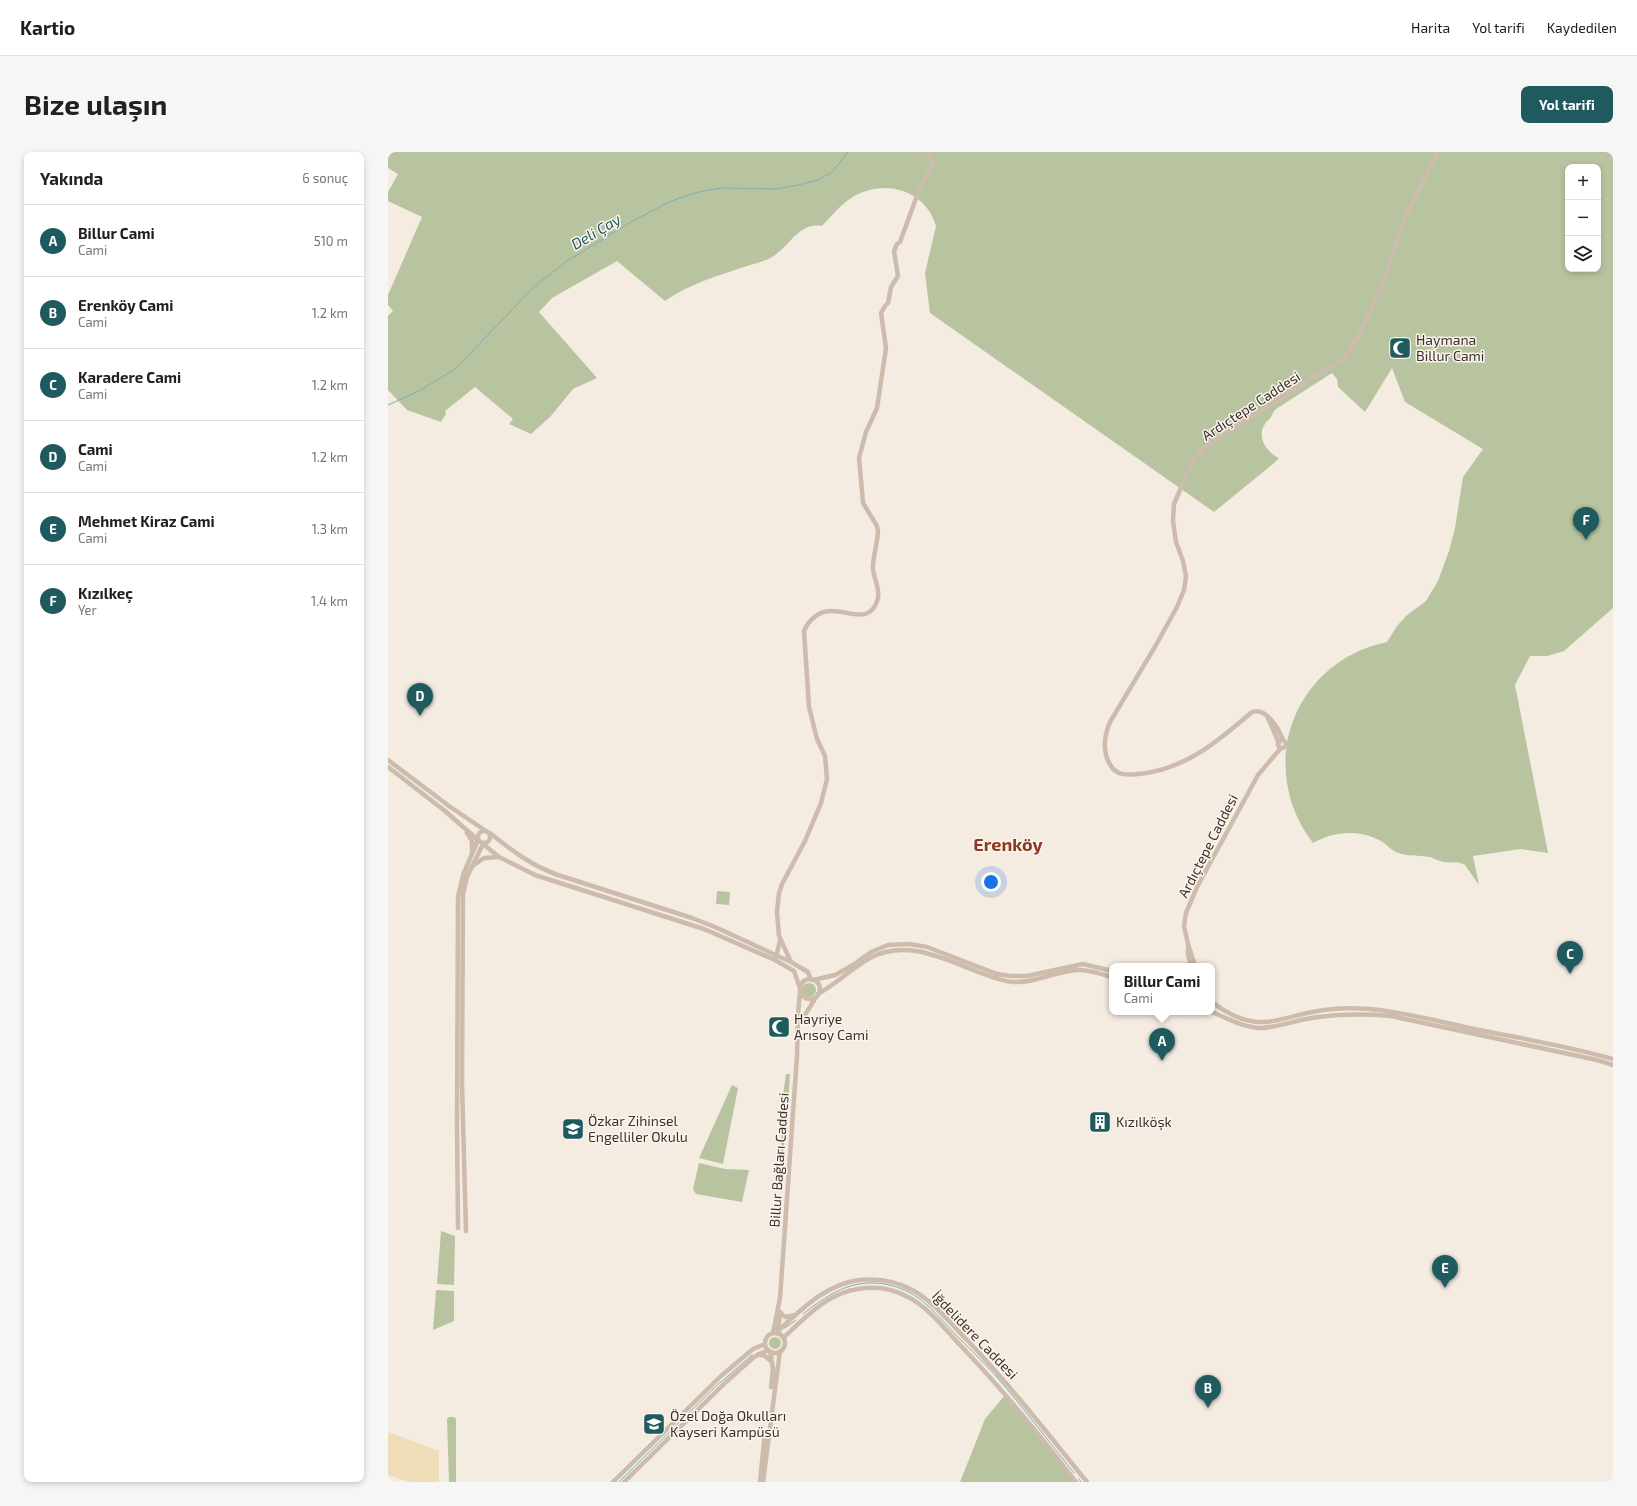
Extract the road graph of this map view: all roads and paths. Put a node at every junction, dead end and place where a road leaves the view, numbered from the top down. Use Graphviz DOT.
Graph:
graph roads {
  1 [pos="926,152"];
  2 [pos="1437,152"];
  3 [pos="388,760"];
  4 [pos="388,767"];
  5 [pos="461,825"];
  6 [pos="488,832"];
  7 [pos="478,840"];
  8 [pos="483,844"];
  9 [pos="472,857"];
  10 [pos="499,857"];
  11 [pos="472,868"];
  12 [pos="780,940"];
  13 [pos="1188,944"];
  14 [pos="776,958"];
  15 [pos="791,962"];
  16 [pos="1190,963"];
  17 [pos="1194,963"];
  18 [pos="1109,970"];
  19 [pos="1109,976"];
  20 [pos="812,980"];
  21 [pos="800,989"];
  22 [pos="817,995"];
  23 [pos="1215,1004"];
  24 [pos="1215,1013"];
  25 [pos="798,1023"];
  26 [pos="1613,1059"];
  27 [pos="1613,1065"];
  28 [pos="458,1228"];
  29 [pos="466,1231"];
  30 [pos="780,1298"];
  31 [pos="801,1310"];
  32 [pos="780,1312"];
  33 [pos="796,1314"];
  34 [pos="802,1321"];
  35 [pos="776,1333"];
  36 [pos="783,1338"];
  37 [pos="765,1344"];
  38 [pos="769,1351"];
  39 [pos="780,1351"];
  40 [pos="758,1354"];
  41 [pos="772,1362"];
  42 [pos="773,1389"];
  43 [pos="613,1482"];
  44 [pos="624,1482"];
  45 [pos="760,1482"];
  46 [pos="763,1482"];
  47 [pos="1076,1482"];
  48 [pos="1087,1482"];
  1 -- 12 [label="street"];
  2 -- 13 [label="street, Ardıçtepe Caddesi"];
  3 -- 6 [label="street"];
  4 -- 5 [label="street"];
  5 -- 7 [label="street"];
  5 -- 9 [label="street"];
  6 -- 7 [label="street"];
  6 -- 8 [label="street"];
  6 -- 14 [label="street"];
  7 -- 8 [label="street"];
  7 -- 9 [label="street"];
  8 -- 10 [label="street"];
  8 -- 11 [label="street"];
  9 -- 28 [label="street"];
  10 -- 11 [label="street"];
  10 -- 14 [label="street"];
  11 -- 29 [label="street"];
  12 -- 14 [label="street"];
  12 -- 15 [label="street"];
  13 -- 16 [label="street"];
  13 -- 17 [label="street"];
  14 -- 15 [label="street"];
  14 -- 21 [label="street"];
  15 -- 20 [label="street"];
  18 -- 20 [label="street"];
  19 -- 22 [label="street"];
  20 -- 21 [label="street"];
  20 -- 22 [label="street"];
  21 -- 22 [label="street"];
  21 -- 25 [label="street, Billur Bağları Caddesi"];
  22 -- 25 [label="street"];
  23 -- 26 [label="street"];
  24 -- 27 [label="street"];
  25 -- 30 [label="street, Billur Bağları Caddesi"];
  30 -- 32 [label="street"];
  30 -- 35 [label="street"];
  31 -- 33 [label="street, İğdelidere Caddesi"];
  31 -- 34 [label="street"];
  31 -- 48 [label="street, İğdelidere Caddesi"];
  32 -- 33 [label="street"];
  32 -- 35 [label="street"];
  33 -- 35 [label="street, İğdelidere Caddesi"];
  34 -- 36 [label="street, İğdelidere Caddesi"];
  34 -- 47 [label="street, İğdelidere Caddesi"];
  35 -- 36 [label="street"];
  35 -- 37 [label="street"];
  36 -- 39 [label="street"];
  37 -- 38 [label="street"];
  37 -- 43 [label="street"];
  38 -- 39 [label="street"];
  38 -- 40 [label="street"];
  38 -- 41 [label="street"];
  39 -- 42 [label="street"];
  40 -- 41 [label="street"];
  40 -- 44 [label="street"];
  41 -- 42 [label="street"];
  42 -- 45 [label="street"];
  42 -- 46 [label="street"];
}
